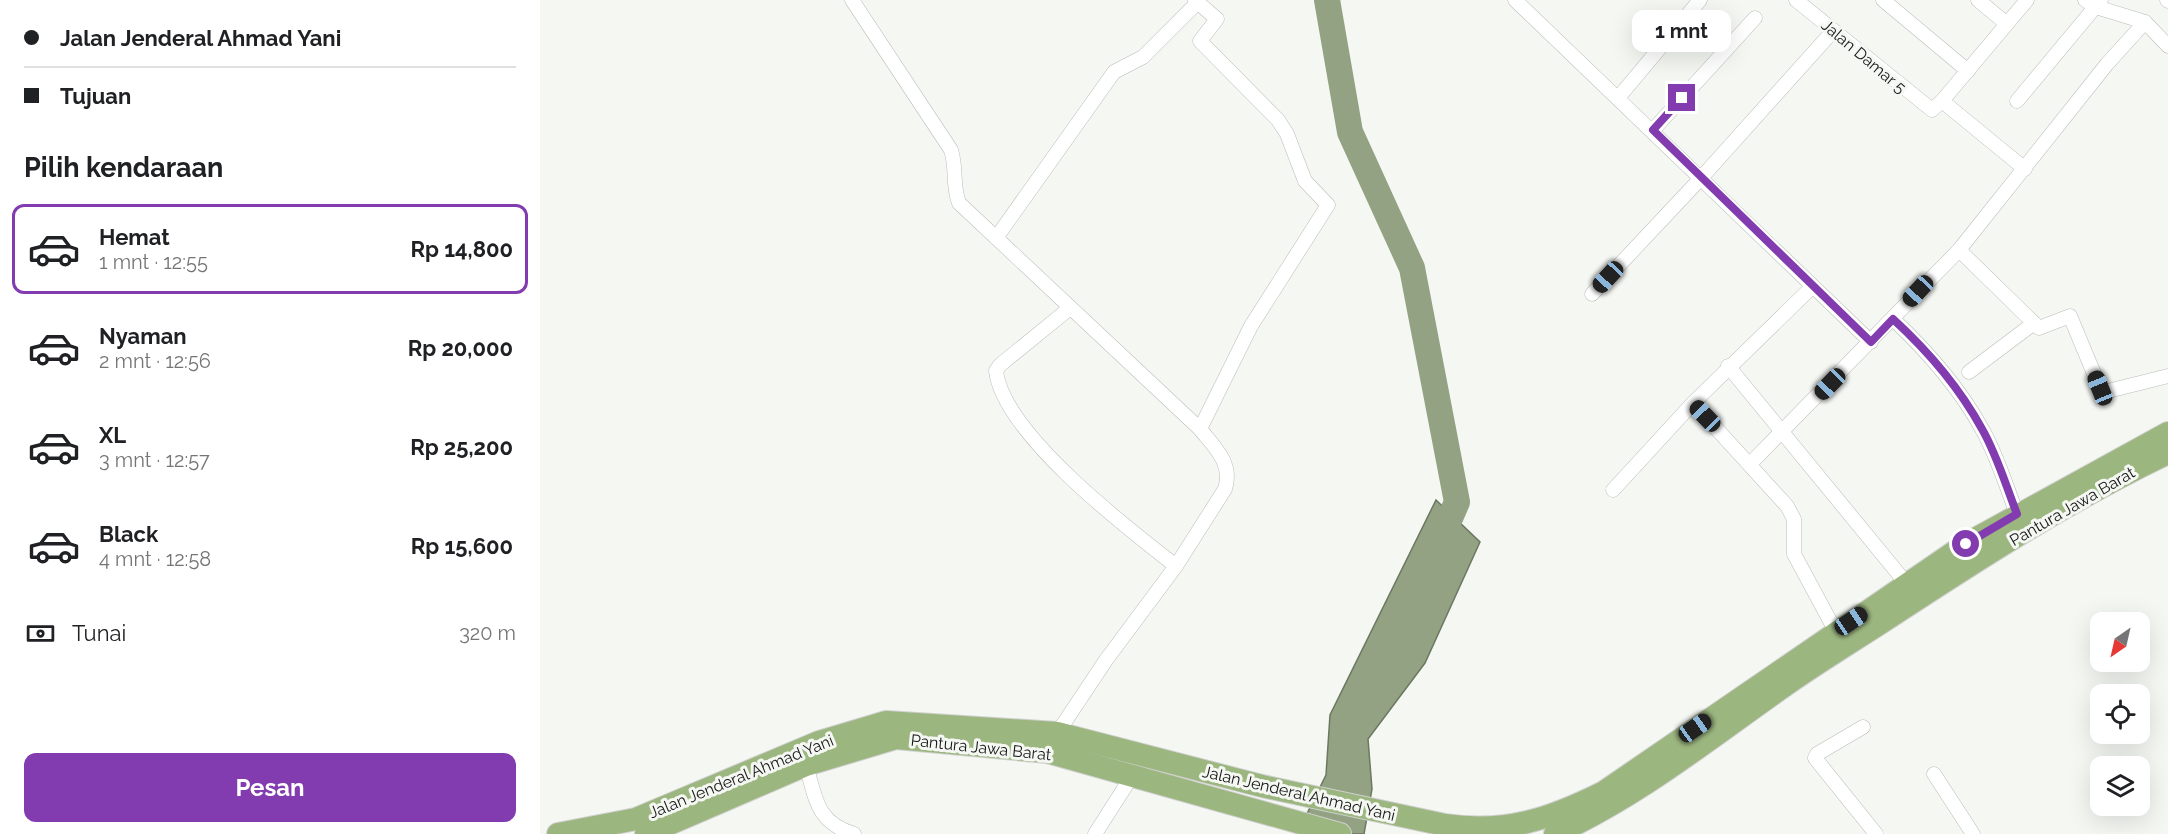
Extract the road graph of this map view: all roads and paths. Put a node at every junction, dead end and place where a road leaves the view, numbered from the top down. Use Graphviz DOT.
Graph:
graph roads {
  1 [pos="852,0"];
  2 [pos="1515,0"];
  3 [pos="1700,0"];
  4 [pos="1796,0"];
  5 [pos="1883,0"];
  6 [pos="1978,0"];
  7 [pos="2027,0"];
  8 [pos="1196,1"];
  9 [pos="2094,2"];
  10 [pos="1755,18"];
  11 [pos="2145,22"];
  12 [pos="2007,24"];
  13 [pos="1833,31"];
  14 [pos="2168,46"];
  15 [pos="1968,71"];
  16 [pos="1618,98"];
  17 [pos="2017,101"];
  18 [pos="1937,105"];
  19 [pos="1653,130"];
  20 [pos="2025,168"];
  21 [pos="1702,177"];
  22 [pos="996,238"];
  23 [pos="1959,250"];
  24 [pos="1812,287"];
  25 [pos="1592,294"];
  26 [pos="1070,308"];
  27 [pos="1893,319"];
  28 [pos="2034,323"];
  29 [pos="1871,342"];
  30 [pos="1728,366"];
  31 [pos="1969,372"];
  32 [pos="2168,376"];
  33 [pos="1693,403"];
  34 [pos="1200,429"];
  35 [pos="1784,432"];
  36 [pos="2168,434"];
  37 [pos="2168,453"];
  38 [pos="1750,464"];
  39 [pos="1613,490"];
  40 [pos="2017,514"];
  41 [pos="1176,566"];
  42 [pos="1936,575"];
  43 [pos="1906,584"];
  44 [pos="1871,619"];
  45 [pos="1836,632"];
  46 [pos="1863,727"];
  47 [pos="1052,742"];
  48 [pos="806,765"];
  49 [pos="1133,766"];
  50 [pos="1934,774"];
  51 [pos="558,834"];
  52 [pos="646,834"];
  53 [pos="854,834"];
  54 [pos="1095,834"];
  55 [pos="1340,834"];
  56 [pos="1555,834"];
  57 [pos="1876,834"];
  58 [pos="1972,834"];
  1 -- 22 [label="street"];
  2 -- 16 [label="street"];
  3 -- 16 [label="street"];
  4 -- 13 [label="street, Jalan Damar 5"];
  5 -- 15 [label="street"];
  6 -- 12 [label="street"];
  7 -- 12 [label="street"];
  8 -- 22 [label="street"];
  8 -- 34 [label="street"];
  9 -- 11 [label="street"];
  9 -- 17 [label="street"];
  10 -- 19 [label="street"];
  11 -- 14 [label="street"];
  11 -- 20 [label="street"];
  12 -- 15 [label="street"];
  13 -- 18 [label="street, Jalan Damar 5"];
  13 -- 21 [label="street"];
  15 -- 18 [label="street"];
  16 -- 19 [label="street"];
  18 -- 20 [label="street, Jalan Damar 5"];
  19 -- 21 [label="street"];
  20 -- 23 [label="street"];
  21 -- 24 [label="street"];
  21 -- 25 [label="street"];
  22 -- 26 [label="street"];
  23 -- 27 [label="street"];
  23 -- 28 [label="street"];
  24 -- 29 [label="street"];
  24 -- 30 [label="street"];
  26 -- 34 [label="street"];
  26 -- 41 [label="street"];
  27 -- 29 [label="street"];
  27 -- 40 [label="street"];
  28 -- 31 [label="street"];
  28 -- 32 [label="street"];
  29 -- 35 [label="street"];
  30 -- 33 [label="street"];
  30 -- 35 [label="street"];
  33 -- 38 [label="street"];
  33 -- 39 [label="street"];
  34 -- 41 [label="street"];
  35 -- 38 [label="street"];
  35 -- 43 [label="street"];
  36 -- 40 [label="highway, Jalan Jenderal Ahmad Yani"];
  37 -- 42 [label="highway, Pantura Jawa Barat"];
  38 -- 45 [label="street"];
  40 -- 42 [label="highway, Jalan Jenderal Ahmad Yani"];
  41 -- 47 [label="street"];
  42 -- 43 [label="highway, Jalan Jenderal Ahmad Yani"];
  42 -- 44 [label="highway, Pantura Jawa Barat"];
  43 -- 44 [label="highway, Jalan Jenderal Ahmad Yani"];
  44 -- 45 [label="highway, Jalan Jenderal Ahmad Yani"];
  44 -- 56 [label="highway, Pantura Jawa Barat"];
  45 -- 49 [label="highway, Jalan Jenderal Ahmad Yani"];
  46 -- 57 [label="street"];
  47 -- 48 [label="highway, Pantura Jawa Barat"];
  47 -- 49 [label="highway, Pantura Jawa Barat"];
  47 -- 51 [label="highway, Jalan Jenderal Ahmad Yani"];
  48 -- 52 [label="highway, Pantura Jawa Barat"];
  48 -- 53 [label="street"];
  49 -- 54 [label="street"];
  49 -- 55 [label="highway, Pantura Jawa Barat"];
  50 -- 58 [label="street"];
}
